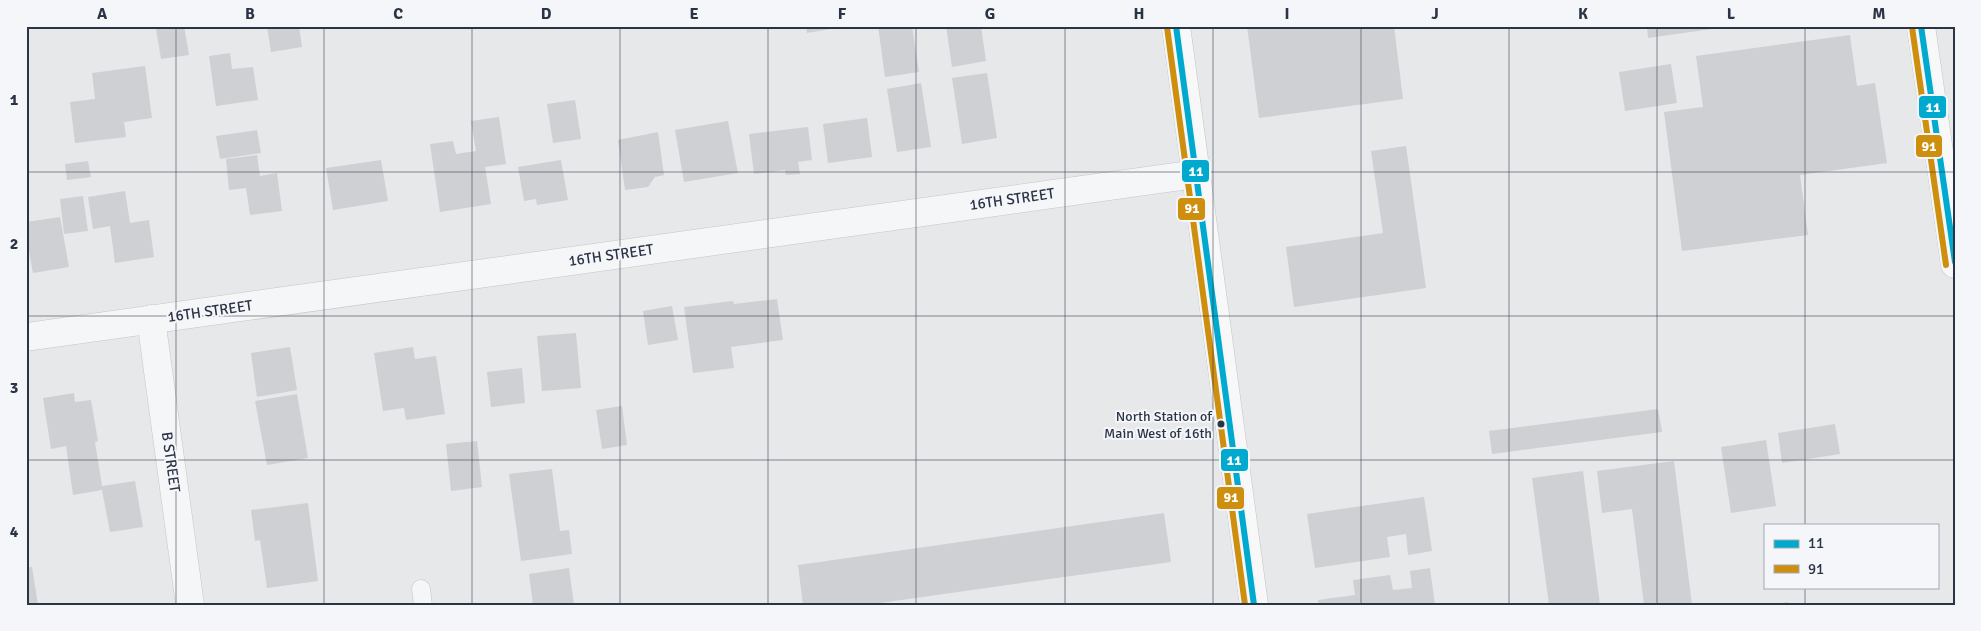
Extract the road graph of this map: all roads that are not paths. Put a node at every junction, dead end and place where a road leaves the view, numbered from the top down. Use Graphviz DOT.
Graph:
graph roads {
  1 [pos="1176,26"];
  2 [pos="1921,26"];
  3 [pos="1196,174"];
  4 [pos="1955,264"];
  5 [pos="151,320"];
  6 [pos="26,337"];
  7 [pos="190,605"];
  8 [pos="1254,605"];
  1 -- 3 [label="main road"];
  2 -- 4 [label="main road"];
  3 -- 5 [label="street, 16TH STREET"];
  3 -- 8 [label="main road"];
  5 -- 6 [label="street, 16TH STREET"];
  5 -- 7 [label="street, B STREET"];
}
